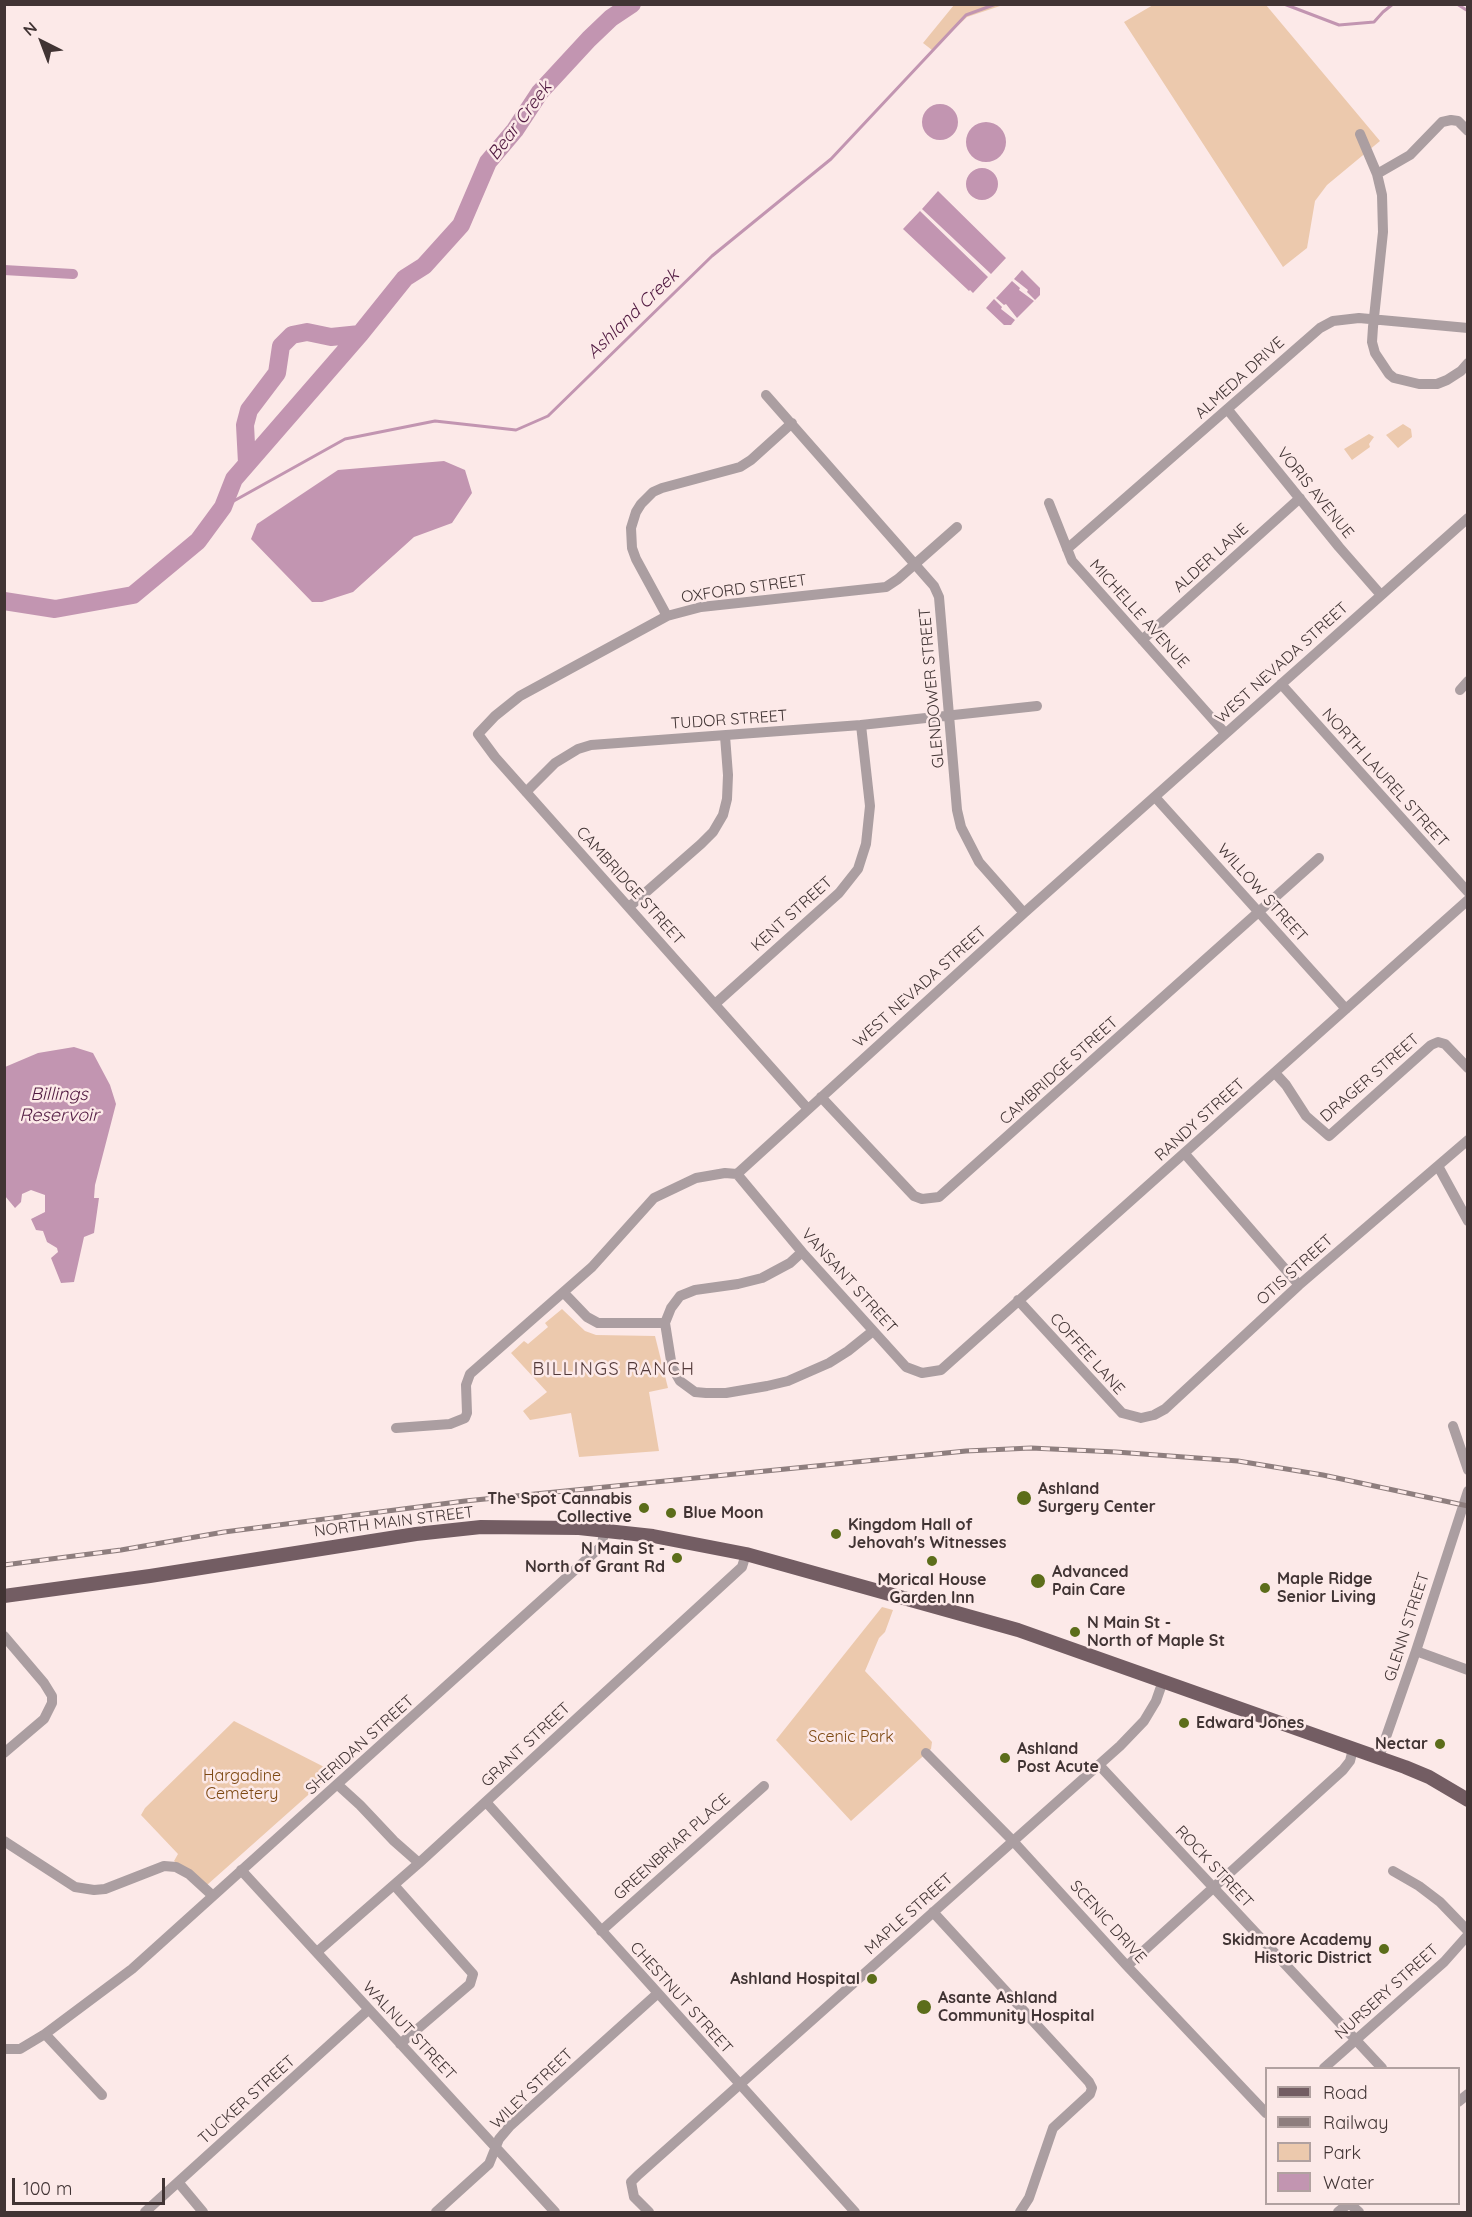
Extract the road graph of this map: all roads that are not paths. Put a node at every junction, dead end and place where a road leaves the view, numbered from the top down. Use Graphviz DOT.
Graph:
graph roads {
  1 [pos="1467,131"];
  2 [pos="1360,134"];
  3 [pos="1377,174"];
  4 [pos="1374,319"];
  5 [pos="1467,328"];
  6 [pos="1467,363"];
  7 [pos="766,395"];
  8 [pos="1228,410"];
  9 [pos="792,423"];
  10 [pos="1300,498"];
  11 [pos="1049,503"];
  12 [pos="1467,518"];
  13 [pos="957,527"];
  14 [pos="1067,549"];
  15 [pos="915,564"];
  16 [pos="1381,595"];
  17 [pos="667,616"];
  18 [pos="1142,640"];
  19 [pos="1467,681"];
  20 [pos="1281,684"];
  21 [pos="1460,690"];
  22 [pos="1037,706"];
  23 [pos="950,716"];
  24 [pos="861,725"];
  25 [pos="1225,733"];
  26 [pos="725,736"];
  27 [pos="500,764"];
  28 [pos="525,792"];
  29 [pos="1155,797"];
  30 [pos="1319,858"];
  31 [pos="1467,892"];
  32 [pos="1467,900"];
  33 [pos="629,907"];
  34 [pos="1259,912"];
  35 [pos="1024,913"];
  36 [pos="715,1004"];
  37 [pos="1346,1009"];
  38 [pos="1467,1068"];
  39 [pos="1275,1073"];
  40 [pos="822,1096"];
  41 [pos="808,1109"];
  42 [pos="1467,1140"];
  43 [pos="1185,1154"];
  44 [pos="1437,1166"];
  45 [pos="737,1174"];
  46 [pos="1467,1221"];
  47 [pos="802,1252"];
  48 [pos="1299,1285"];
  49 [pos="564,1293"];
  50 [pos="1018,1300"];
  51 [pos="665,1323"];
  52 [pos="873,1331"];
  53 [pos="952,1362"];
  54 [pos="1141,1418"];
  55 [pos="1453,1426"];
  56 [pos="396,1428"];
  57 [pos="1467,1470"];
  58 [pos="1467,1491"];
  59 [pos="604,1530"];
  60 [pos="746,1554"];
  61 [pos="4,1596"];
  62 [pos="4,1636"];
  63 [pos="1416,1651"];
  64 [pos="1467,1670"];
  65 [pos="1163,1681"];
  66 [pos="1353,1749"];
  67 [pos="4,1753"];
  68 [pos="926,1753"];
  69 [pos="1379,1758"];
  70 [pos="1099,1765"];
  71 [pos="338,1785"];
  72 [pos="764,1786"];
  73 [pos="1467,1800"];
  74 [pos="486,1802"];
  75 [pos="4,1841"];
  76 [pos="1013,1841"];
  77 [pos="419,1863"];
  78 [pos="241,1870"];
  79 [pos="1393,1871"];
  80 [pos="394,1885"];
  81 [pos="1212,1887"];
  82 [pos="213,1896"];
  83 [pos="933,1912"];
  84 [pos="601,1931"];
  85 [pos="1467,1933"];
  86 [pos="317,1952"];
  87 [pos="1127,1966"];
  88 [pos="657,1994"];
  89 [pos="368,2010"];
  90 [pos="45,2034"];
  91 [pos="1356,2040"];
  92 [pos="400,2044"];
  93 [pos="4,2049"];
  94 [pos="1325,2067"];
  95 [pos="1381,2067"];
  96 [pos="740,2086"];
  97 [pos="102,2095"];
  98 [pos="1265,2112"];
  99 [pos="496,2147"];
  100 [pos="178,2182"];
  101 [pos="145,2212"];
  102 [pos="203,2212"];
  103 [pos="436,2212"];
  104 [pos="555,2212"];
  105 [pos="649,2212"];
  106 [pos="855,2212"];
  107 [pos="1020,2212"];
  1 -- 3 [label="street"];
  2 -- 3 [label="street"];
  3 -- 4 [label="street"];
  4 -- 5 [label="street, ALMEDA DRIVE"];
  4 -- 6 [label="street"];
  4 -- 8 [label="street, ALMEDA DRIVE"];
  7 -- 9 [label="street, GLENDOWER STREET"];
  8 -- 10 [label="street, VORIS AVENUE"];
  8 -- 14 [label="street, ALMEDA DRIVE"];
  9 -- 15 [label="street, GLENDOWER STREET"];
  9 -- 17 [label="street"];
  10 -- 16 [label="street, VORIS AVENUE"];
  10 -- 18 [label="street, ALDER LANE"];
  11 -- 14 [label="street, MICHELLE AVENUE"];
  12 -- 16 [label="street, WEST NEVADA STREET"];
  13 -- 15 [label="street, OXFORD STREET"];
  14 -- 18 [label="street, MICHELLE AVENUE"];
  15 -- 17 [label="street, OXFORD STREET"];
  15 -- 23 [label="street, GLENDOWER STREET"];
  16 -- 20 [label="street, WEST NEVADA STREET"];
  17 -- 27 [label="street, OXFORD STREET"];
  18 -- 25 [label="street, MICHELLE AVENUE"];
  19 -- 21 [label="street"];
  20 -- 25 [label="street, WEST NEVADA STREET"];
  20 -- 31 [label="street, NORTH LAUREL STREET"];
  22 -- 23 [label="street, TUDOR STREET"];
  23 -- 24 [label="street, TUDOR STREET"];
  23 -- 35 [label="street, GLENDOWER STREET"];
  24 -- 26 [label="street, TUDOR STREET"];
  24 -- 36 [label="street, KENT STREET"];
  25 -- 29 [label="street, WEST NEVADA STREET"];
  26 -- 28 [label="street, TUDOR STREET"];
  26 -- 33 [label="street"];
  27 -- 28 [label="street, CAMBRIDGE STREET"];
  28 -- 33 [label="street, CAMBRIDGE STREET"];
  29 -- 34 [label="street, WILLOW STREET"];
  29 -- 35 [label="street, WEST NEVADA STREET"];
  30 -- 34 [label="street, CAMBRIDGE STREET"];
  32 -- 37 [label="street, RANDY STREET"];
  33 -- 36 [label="street, CAMBRIDGE STREET"];
  34 -- 37 [label="street, WILLOW STREET"];
  34 -- 40 [label="street, CAMBRIDGE STREET"];
  35 -- 40 [label="street, WEST NEVADA STREET"];
  36 -- 41 [label="street, CAMBRIDGE STREET"];
  37 -- 39 [label="street, RANDY STREET"];
  38 -- 39 [label="street, DRAGER STREET"];
  39 -- 43 [label="street, RANDY STREET"];
  40 -- 41 [label="street, WEST NEVADA STREET"];
  41 -- 45 [label="street, WEST NEVADA STREET"];
  42 -- 44 [label="street, OTIS STREET"];
  43 -- 48 [label="street"];
  43 -- 50 [label="street, RANDY STREET"];
  44 -- 46 [label="street"];
  44 -- 48 [label="street, OTIS STREET"];
  45 -- 47 [label="street, VANSANT STREET"];
  45 -- 49 [label="street"];
  47 -- 51 [label="street"];
  47 -- 52 [label="street, VANSANT STREET"];
  48 -- 54 [label="street, OTIS STREET"];
  49 -- 51 [label="street"];
  49 -- 56 [label="street"];
  50 -- 53 [label="street, RANDY STREET"];
  50 -- 54 [label="street, COFFEE LANE"];
  51 -- 52 [label="street"];
  52 -- 53 [label="street, VANSANT STREET"];
  55 -- 57 [label="street"];
  58 -- 63 [label="street, GLENN STREET"];
  59 -- 60 [label="main road, NORTH MAIN STREET"];
  59 -- 61 [label="main road, NORTH MAIN STREET"];
  59 -- 71 [label="street, SHERIDAN STREET"];
  60 -- 65 [label="main road, NORTH MAIN STREET"];
  60 -- 74 [label="street, GRANT STREET"];
  62 -- 67 [label="street"];
  63 -- 64 [label="street"];
  63 -- 69 [label="street, GLENN STREET"];
  65 -- 66 [label="main road, NORTH MAIN STREET"];
  65 -- 70 [label="street, MAPLE STREET"];
  66 -- 69 [label="main road, NORTH MAIN STREET"];
  66 -- 81 [label="street"];
  68 -- 76 [label="street, SCENIC DRIVE"];
  69 -- 73 [label="main road, NORTH MAIN STREET"];
  70 -- 76 [label="street, MAPLE STREET"];
  70 -- 81 [label="street, ROCK STREET"];
  71 -- 77 [label="street"];
  71 -- 78 [label="street, SHERIDAN STREET"];
  72 -- 84 [label="street, GREENBRIAR PLACE"];
  74 -- 77 [label="street, GRANT STREET"];
  74 -- 84 [label="street, CHESTNUT STREET"];
  75 -- 82 [label="street"];
  76 -- 83 [label="street, MAPLE STREET"];
  76 -- 87 [label="street, SCENIC DRIVE"];
  77 -- 80 [label="street, GRANT STREET"];
  78 -- 82 [label="street, SHERIDAN STREET"];
  78 -- 86 [label="street, WALNUT STREET"];
  79 -- 85 [label="street"];
  80 -- 86 [label="street, GRANT STREET"];
  80 -- 92 [label="street"];
  81 -- 87 [label="street"];
  81 -- 91 [label="street, ROCK STREET"];
  82 -- 90 [label="street, SHERIDAN STREET"];
  83 -- 96 [label="street, MAPLE STREET"];
  83 -- 107 [label="street"];
  84 -- 88 [label="street, CHESTNUT STREET"];
  85 -- 91 [label="street, NURSERY STREET"];
  86 -- 89 [label="street, WALNUT STREET"];
  87 -- 98 [label="street, SCENIC DRIVE"];
  88 -- 96 [label="street, CHESTNUT STREET"];
  88 -- 99 [label="street, WILEY STREET"];
  89 -- 92 [label="street, WALNUT STREET"];
  89 -- 100 [label="street, TUCKER STREET"];
  90 -- 93 [label="street, SHERIDAN STREET"];
  90 -- 97 [label="street"];
  91 -- 94 [label="street, NURSERY STREET"];
  91 -- 95 [label="street, ROCK STREET"];
  92 -- 99 [label="street, WALNUT STREET"];
  96 -- 105 [label="street, MAPLE STREET"];
  96 -- 106 [label="street, CHESTNUT STREET"];
  99 -- 103 [label="street, WILEY STREET"];
  99 -- 104 [label="street, WALNUT STREET"];
  100 -- 101 [label="street, TUCKER STREET"];
  100 -- 102 [label="street"];
}
